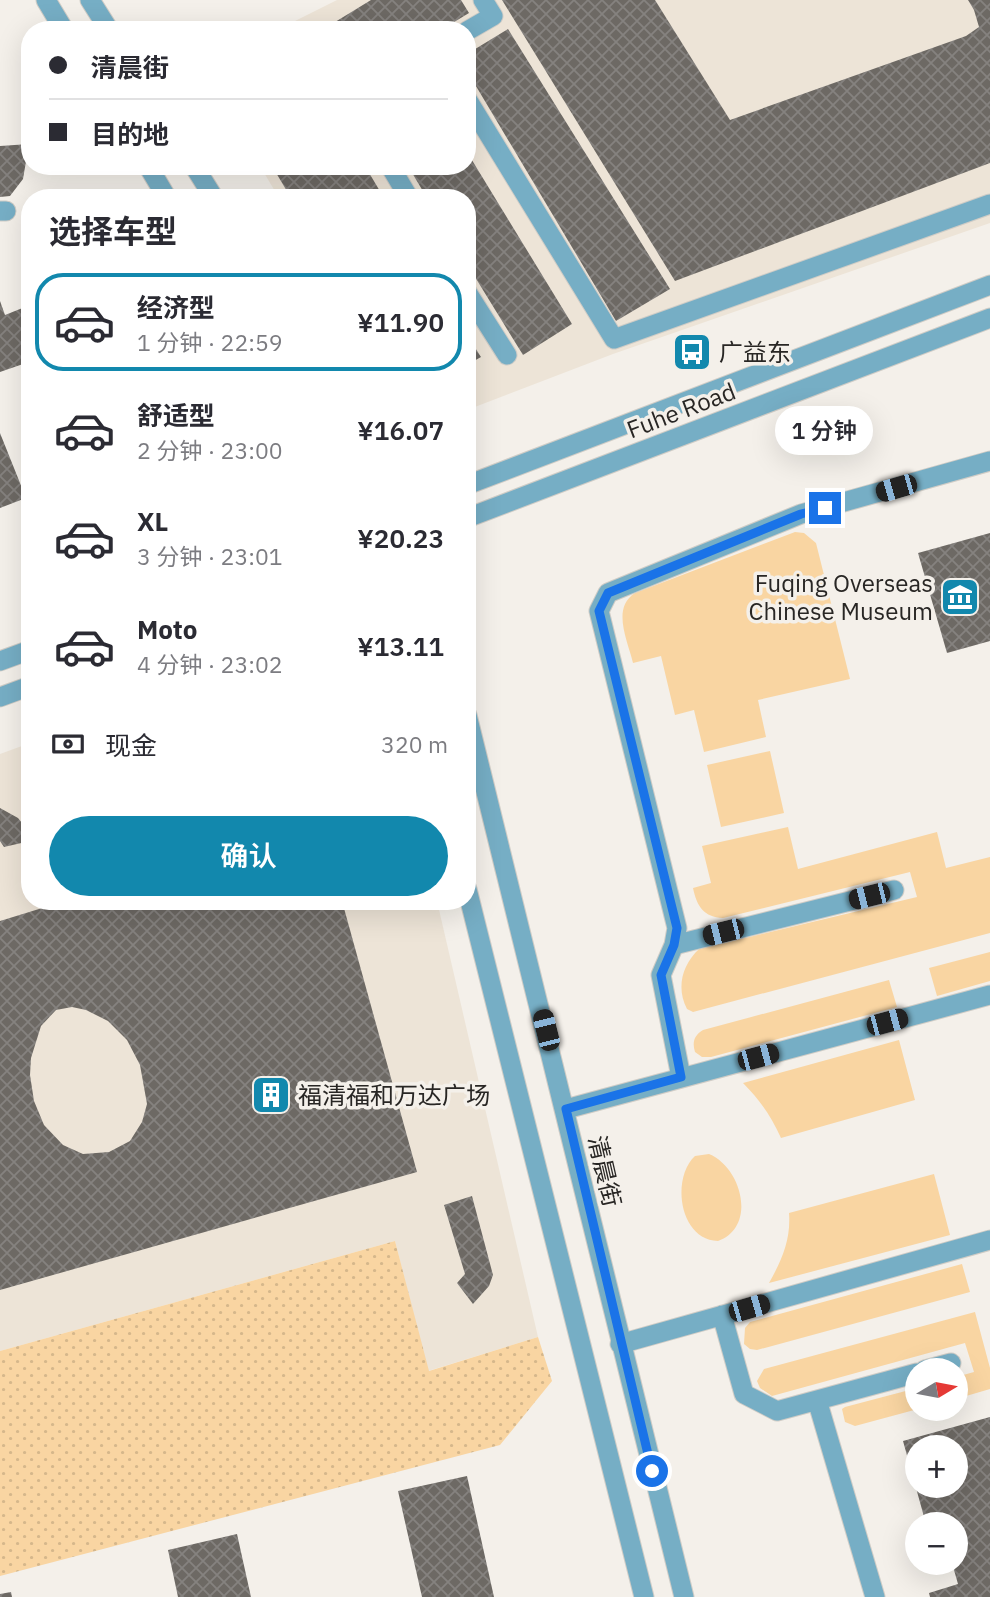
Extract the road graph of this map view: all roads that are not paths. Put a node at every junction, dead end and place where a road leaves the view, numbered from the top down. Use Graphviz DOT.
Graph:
graph roads {
  1 [pos="46,0"];
  2 [pos="90,0"];
  3 [pos="483,0"];
  4 [pos="59,21"];
  5 [pos="103,21"];
  6 [pos="476,26"];
  7 [pos="476,114"];
  8 [pos="990,204"];
  9 [pos="990,285"];
  10 [pos="476,306"];
  11 [pos="990,318"];
  12 [pos="507,355"];
  13 [pos="990,461"];
  14 [pos="476,482"];
  15 [pos="476,515"];
  16 [pos="21,653"];
  17 [pos="0,661"];
  18 [pos="21,689"];
  19 [pos="0,697"];
  20 [pos="476,751"];
  21 [pos="894,890"];
  22 [pos="472,910"];
  23 [pos="674,945"];
  24 [pos="990,995"];
  25 [pos="681,1077"];
  26 [pos="566,1109"];
  27 [pos="990,1240"];
  28 [pos="722,1315"];
  29 [pos="620,1344"];
  30 [pos="905,1376"];
  31 [pos="817,1400"];
  32 [pos="644,1597"];
  33 [pos="684,1597"];
  34 [pos="875,1597"];
  1 -- 4 [label="street"];
  2 -- 5 [label="street"];
  3 -- 6 [label="street"];
  7 -- 8 [label="street"];
  9 -- 14 [label="street, Fuhe Road"];
  10 -- 12 [label="street"];
  11 -- 15 [label="street, Fuhe Road"];
  13 -- 23 [label="street"];
  16 -- 17 [label="street"];
  18 -- 19 [label="street"];
  20 -- 26 [label="street, 清晨街"];
  21 -- 23 [label="street"];
  22 -- 32 [label="street"];
  23 -- 25 [label="street"];
  24 -- 25 [label="street"];
  25 -- 26 [label="street"];
  26 -- 29 [label="street, 清晨街"];
  27 -- 28 [label="street"];
  28 -- 29 [label="street"];
  28 -- 31 [label="street"];
  29 -- 33 [label="street, 清晨街"];
  30 -- 31 [label="street"];
  31 -- 34 [label="street"];
}
